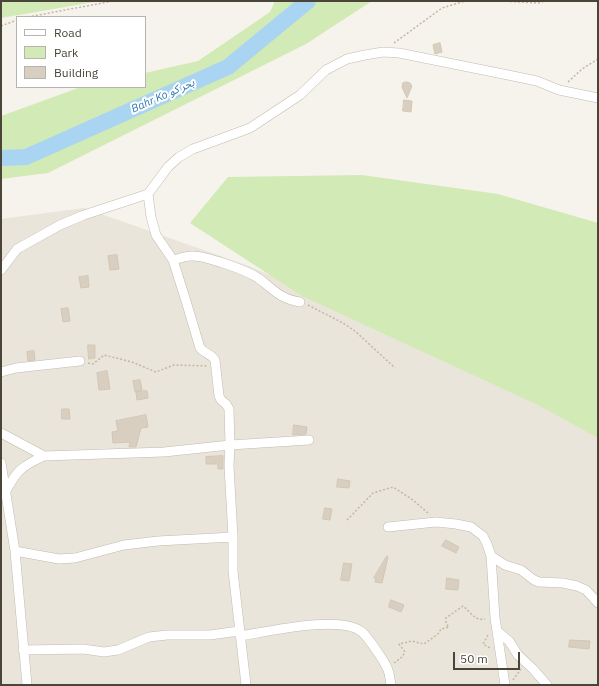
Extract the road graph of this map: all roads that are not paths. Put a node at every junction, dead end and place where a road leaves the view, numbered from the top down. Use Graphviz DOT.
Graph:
graph roads {
  1 [pos="598,98"];
  2 [pos="148,194"];
  3 [pos="173,260"];
  4 [pos="1,270"];
  5 [pos="300,302"];
  6 [pos="80,361"];
  7 [pos="1,372"];
  8 [pos="1,433"];
  9 [pos="309,440"];
  10 [pos="230,445"];
  11 [pos="44,456"];
  12 [pos="1,463"];
  13 [pos="6,491"];
  14 [pos="388,527"];
  15 [pos="233,537"];
  16 [pos="15,551"];
  17 [pos="491,556"];
  18 [pos="505,564"];
  19 [pos="492,579"];
  20 [pos="598,603"];
  21 [pos="497,631"];
  22 [pos="240,633"];
  23 [pos="23,650"];
  24 [pos="508,683"];
  25 [pos="27,685"];
  26 [pos="246,685"];
  27 [pos="391,685"];
  28 [pos="547,685"];
  1 -- 2 [label="street"];
  2 -- 3 [label="street"];
  2 -- 4 [label="street"];
  3 -- 5 [label="street"];
  3 -- 10 [label="street"];
  6 -- 7 [label="street"];
  8 -- 11 [label="street"];
  9 -- 10 [label="street"];
  10 -- 11 [label="street"];
  10 -- 15 [label="street"];
  11 -- 13 [label="street"];
  12 -- 13 [label="street"];
  13 -- 16 [label="street"];
  14 -- 17 [label="street"];
  15 -- 16 [label="street"];
  15 -- 22 [label="street"];
  16 -- 23 [label="street"];
  17 -- 18 [label="street"];
  17 -- 19 [label="street"];
  18 -- 19 [label="street"];
  18 -- 20 [label="street"];
  19 -- 21 [label="street"];
  21 -- 24 [label="street"];
  21 -- 28 [label="street"];
  22 -- 23 [label="street"];
  22 -- 26 [label="street"];
  22 -- 27 [label="street"];
  23 -- 25 [label="street"];
}
